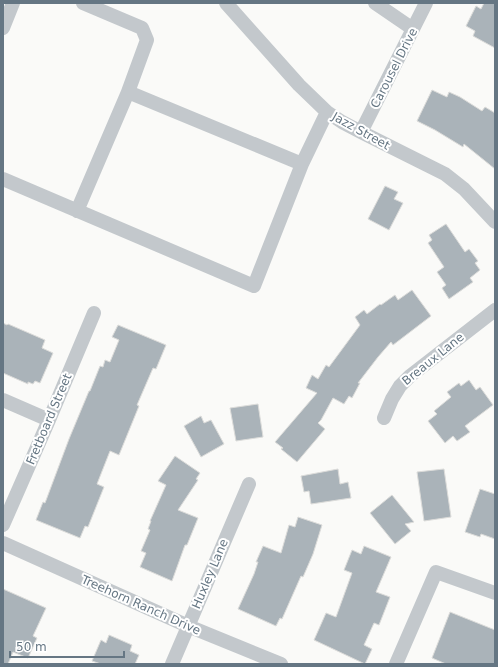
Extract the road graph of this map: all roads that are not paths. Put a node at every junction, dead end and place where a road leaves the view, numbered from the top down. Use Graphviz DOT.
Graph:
graph roads {
  1 [pos="13,3"];
  2 [pos="83,3"];
  3 [pos="226,3"];
  4 [pos="375,3"];
  5 [pos="426,3"];
  6 [pos="3,28"];
  7 [pos="413,29"];
  8 [pos="128,92"];
  9 [pos="327,112"];
  10 [pos="361,132"];
  11 [pos="302,164"];
  12 [pos="3,179"];
  13 [pos="77,211"];
  14 [pos="495,222"];
  15 [pos="495,310"];
  16 [pos="94,313"];
  17 [pos="3,400"];
  18 [pos="384,418"];
  19 [pos="49,420"];
  20 [pos="249,484"];
  21 [pos="3,525"];
  22 [pos="3,543"];
  23 [pos="495,593"];
  24 [pos="188,626"];
  25 [pos="172,664"];
  26 [pos="281,664"];
  27 [pos="396,664"];
  1 -- 6 [label="street"];
  2 -- 8 [label="street"];
  3 -- 9 [label="street, Jazz Street"];
  4 -- 7 [label="street"];
  5 -- 7 [label="street, Carousel Drive"];
  7 -- 10 [label="street, Carousel Drive"];
  8 -- 11 [label="street"];
  8 -- 13 [label="street"];
  9 -- 10 [label="street, Jazz Street"];
  9 -- 11 [label="street"];
  10 -- 14 [label="street, Jazz Street"];
  11 -- 13 [label="street"];
  12 -- 13 [label="street"];
  15 -- 18 [label="street, Breaux Lane"];
  16 -- 19 [label="street, Fretboard Street"];
  17 -- 19 [label="street"];
  19 -- 21 [label="street, Fretboard Street"];
  20 -- 24 [label="street, Huxley Lane"];
  22 -- 24 [label="street, Treehorn Ranch Drive"];
  23 -- 27 [label="street"];
  24 -- 25 [label="street, Huxley Lane"];
  24 -- 26 [label="street, Treehorn Ranch Drive"];
}
